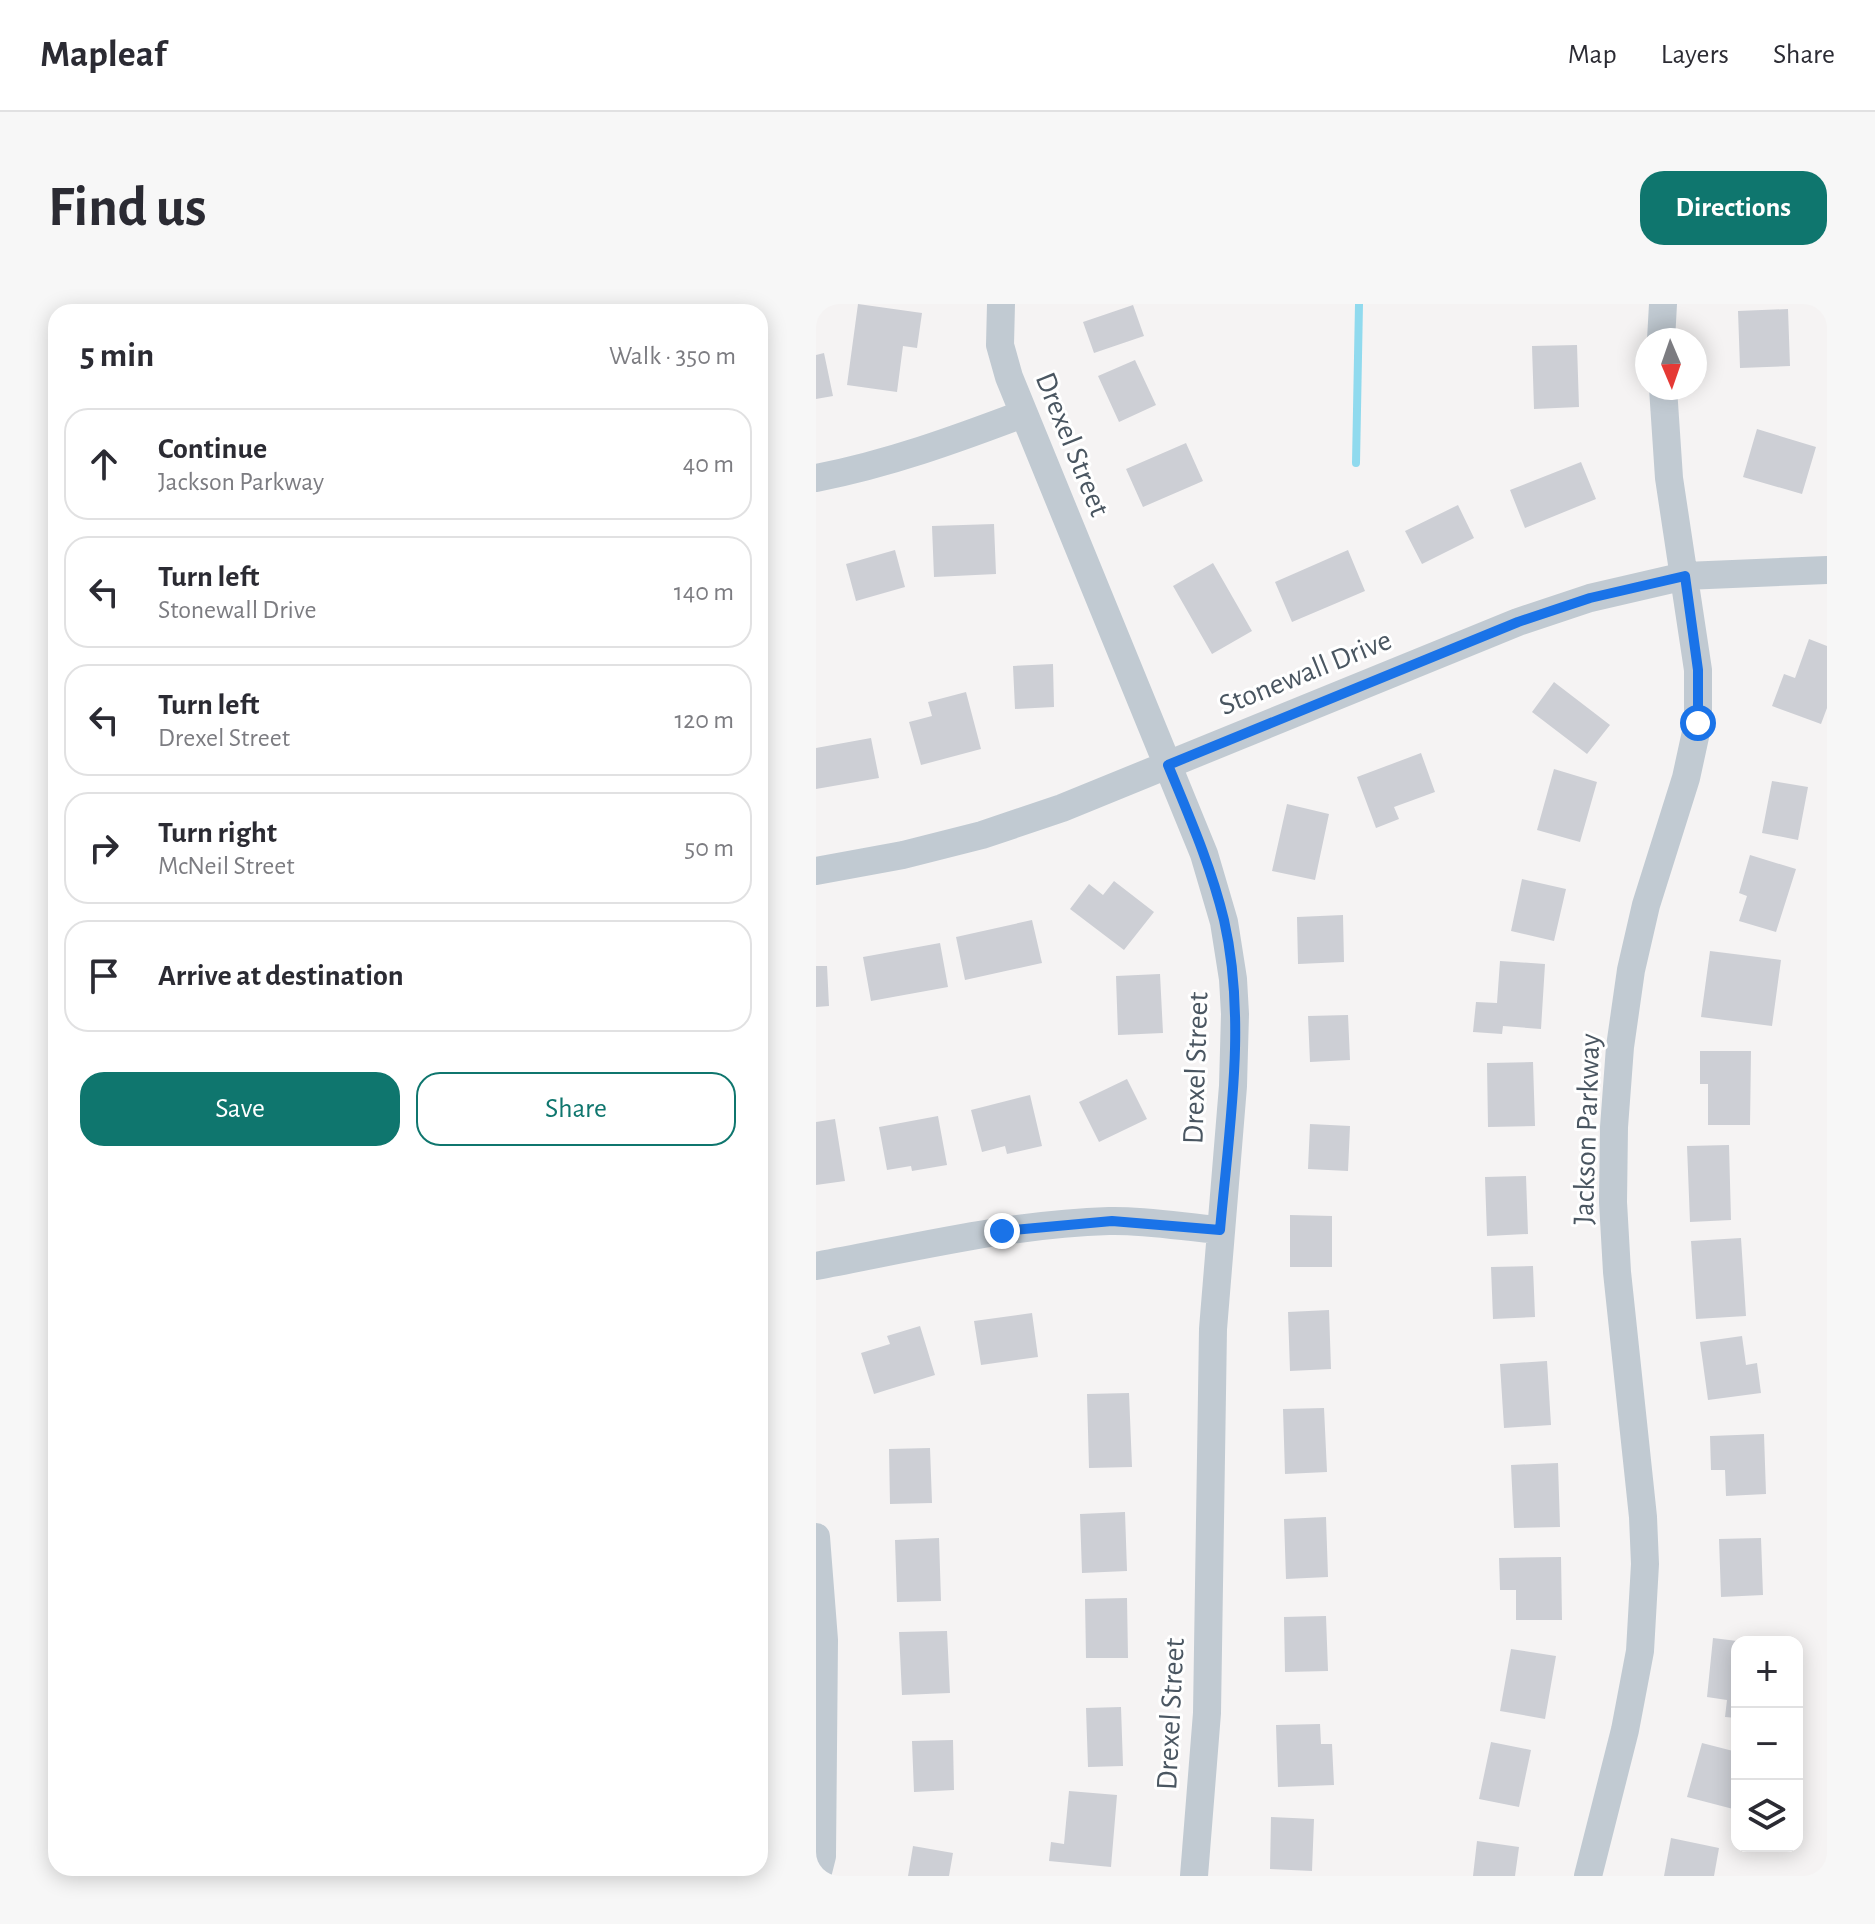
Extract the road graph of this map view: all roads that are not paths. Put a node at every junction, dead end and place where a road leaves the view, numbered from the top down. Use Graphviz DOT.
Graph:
graph roads {
  1 [pos="1001,304"];
  2 [pos="1663,304"];
  3 [pos="1662,328"];
  4 [pos="1664,400"];
  5 [pos="1023,414"];
  6 [pos="816,478"];
  7 [pos="1827,570"];
  8 [pos="1685,576"];
  9 [pos="1168,765"];
  10 [pos="816,871"];
  11 [pos="1220,1230"];
  12 [pos="816,1266"];
  13 [pos="816,1537"];
  14 [pos="817,1876"];
  15 [pos="1194,1876"];
  16 [pos="1588,1876"];
  1 -- 5 [label="street, Drexel Street"];
  2 -- 3 [label="street"];
  4 -- 8 [label="street, Jackson Parkway"];
  5 -- 6 [label="street"];
  5 -- 9 [label="street, Drexel Street"];
  7 -- 8 [label="street, Stonewall Drive"];
  8 -- 9 [label="street, Stonewall Drive"];
  8 -- 16 [label="street, Jackson Parkway"];
  9 -- 10 [label="street, Stonewall Drive"];
  9 -- 11 [label="street, Drexel Street"];
  11 -- 12 [label="street"];
  11 -- 15 [label="street, Drexel Street"];
  13 -- 14 [label="street"];
}
